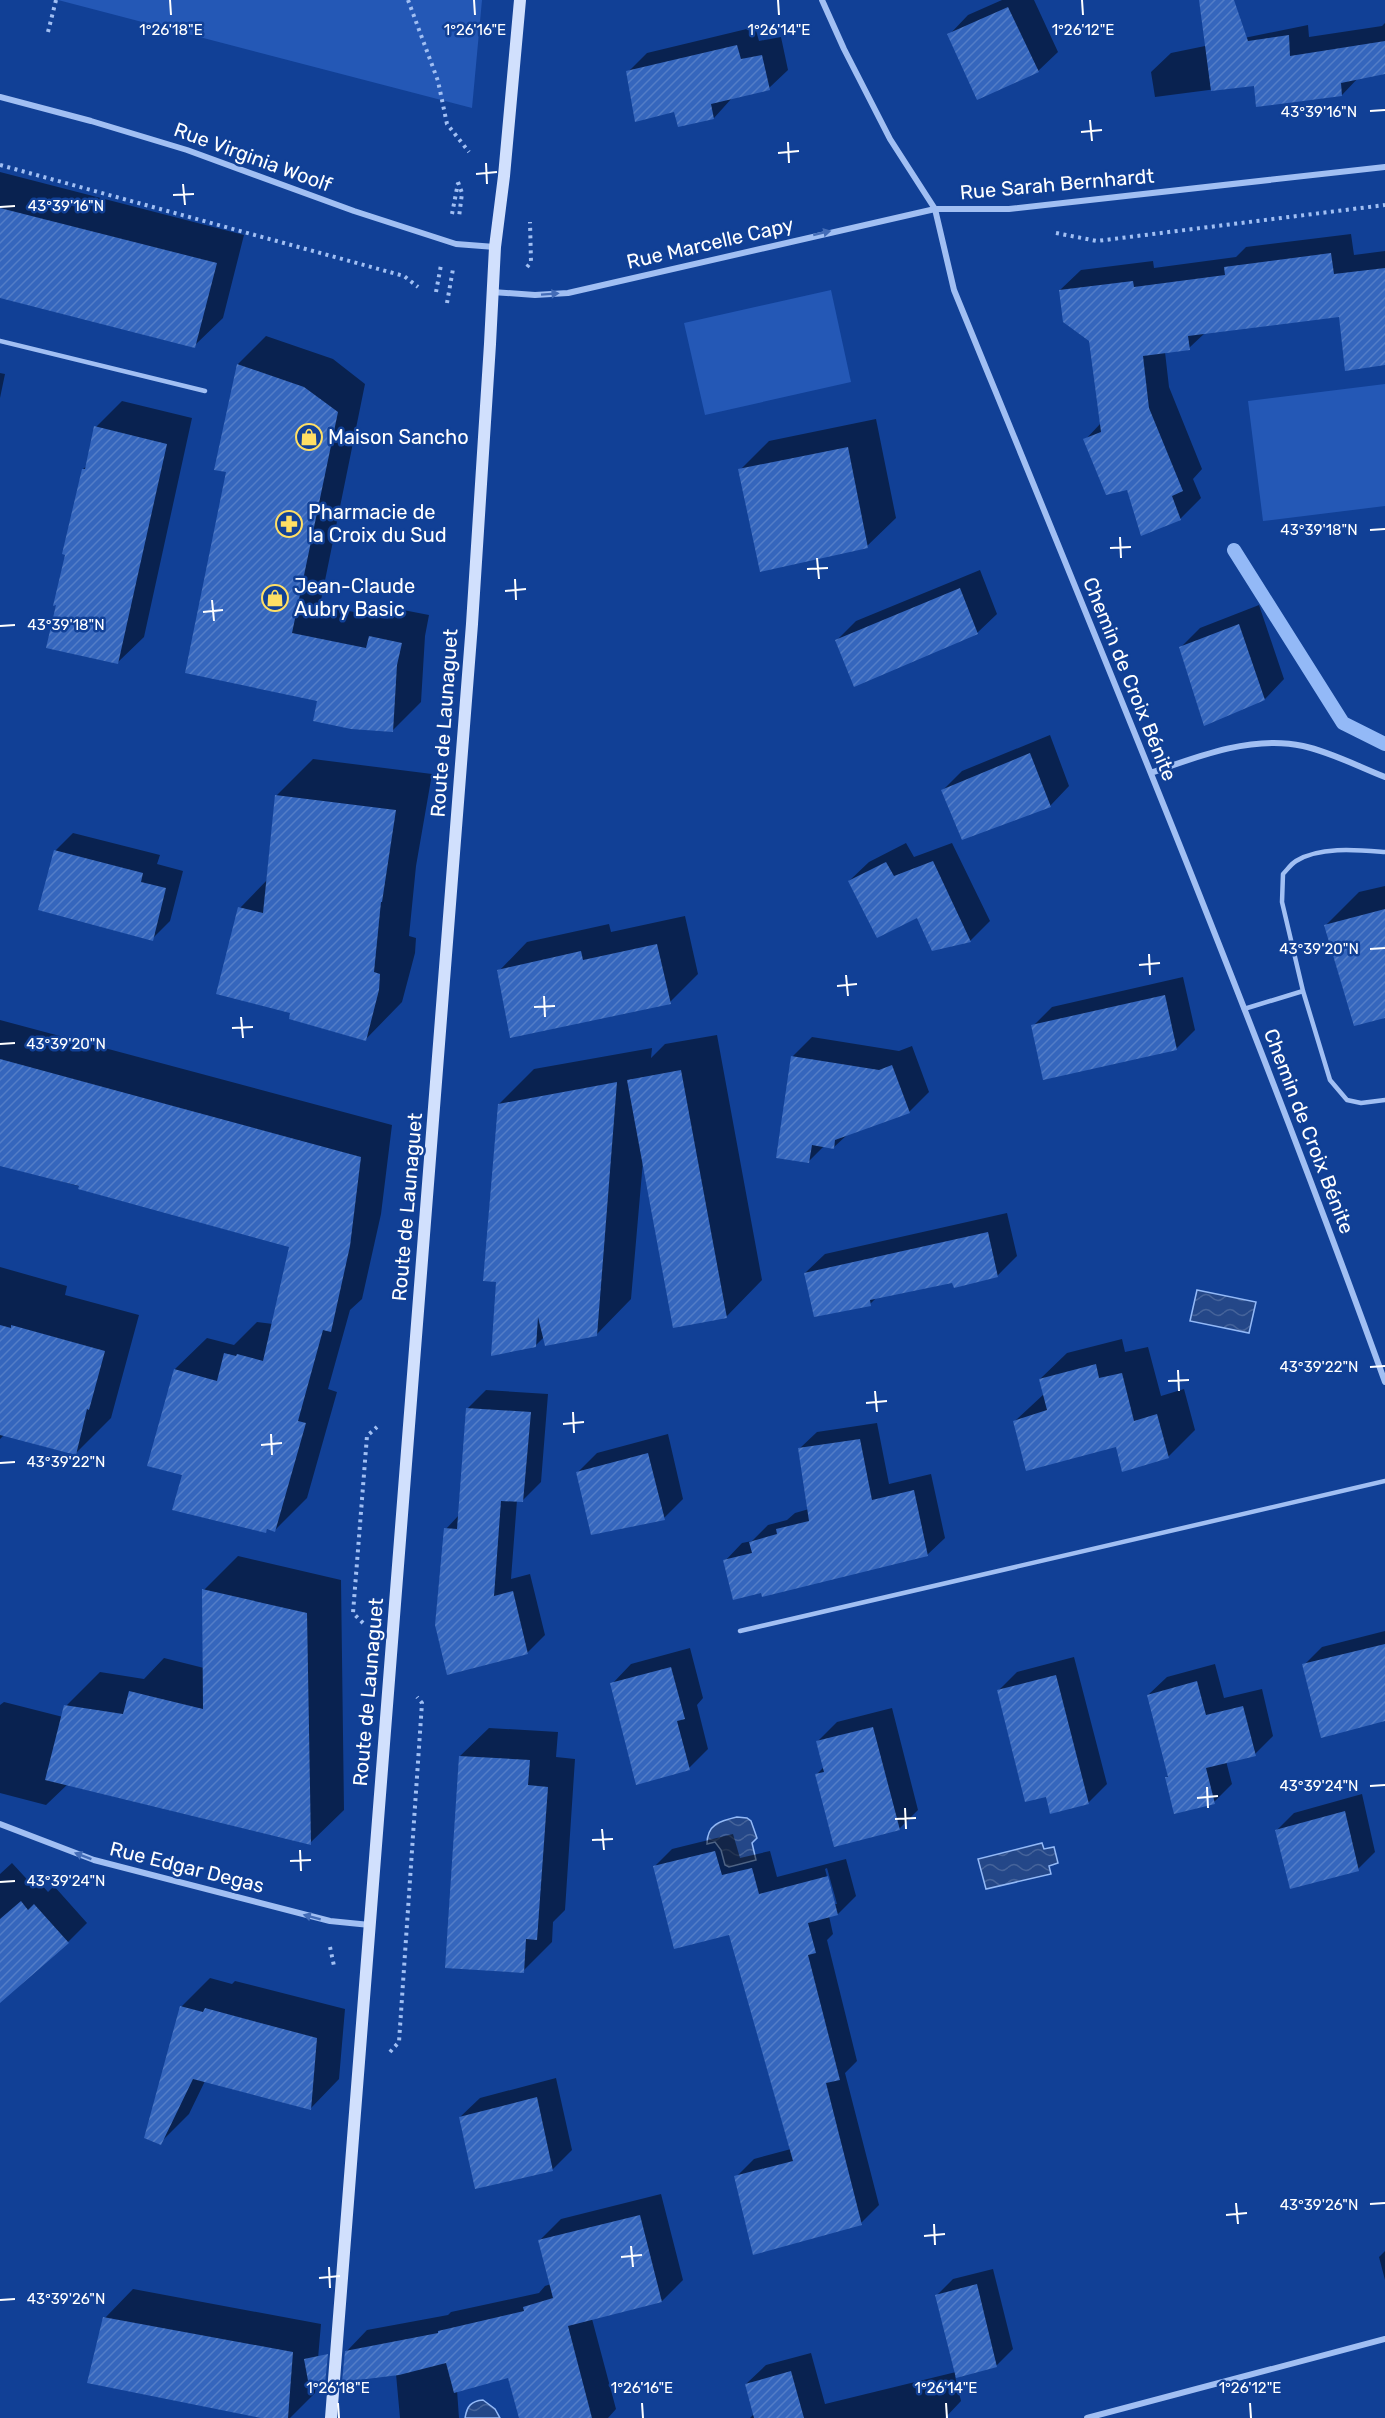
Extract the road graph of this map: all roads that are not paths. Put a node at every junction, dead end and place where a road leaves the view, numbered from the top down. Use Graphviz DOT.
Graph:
graph roads {
  1 [pos="520,0"];
  2 [pos="822,0"];
  3 [pos="0,97"];
  4 [pos="1385,167"];
  5 [pos="935,209"];
  6 [pos="495,247"];
  7 [pos="492,292"];
  8 [pos="0,341"];
  9 [pos="205,391"];
  10 [pos="1151,773"];
  11 [pos="1385,777"];
  12 [pos="1385,852"];
  13 [pos="1303,991"];
  14 [pos="1244,1009"];
  15 [pos="1385,1100"];
  16 [pos="1385,1382"];
  17 [pos="1385,1481"];
  18 [pos="740,1631"];
  19 [pos="0,1824"];
  20 [pos="370,1925"];
  21 [pos="1385,2339"];
  22 [pos="331,2418"];
  23 [pos="1087,2418"];
  1 -- 6 [label="main road, Route de Launaguet"];
  2 -- 5 [label="street, Chemin de Croix Bénite"];
  3 -- 6 [label="street, Rue Virginia Woolf"];
  4 -- 5 [label="street, Rue Sarah Bernhardt"];
  7 -- 5 [label="street, Rue Marcelle Capy, one-way"];
  5 -- 10 [label="street, Chemin de Croix Bénite"];
  6 -- 7 [label="main road, Route de Launaguet"];
  7 -- 20 [label="main road, Route de Launaguet"];
  8 -- 9 [label="lane"];
  10 -- 11 [label="street"];
  10 -- 14 [label="street, Chemin de Croix Bénite"];
  12 -- 13 [label="lane"];
  13 -- 14 [label="lane"];
  13 -- 15 [label="lane"];
  14 -- 16 [label="street, Chemin de Croix Bénite"];
  17 -- 18 [label="lane"];
  20 -- 19 [label="street, Rue Edgar Degas, one-way"];
  20 -- 22 [label="main road, Route de Launaguet"];
  21 -- 23 [label="street"];
}
